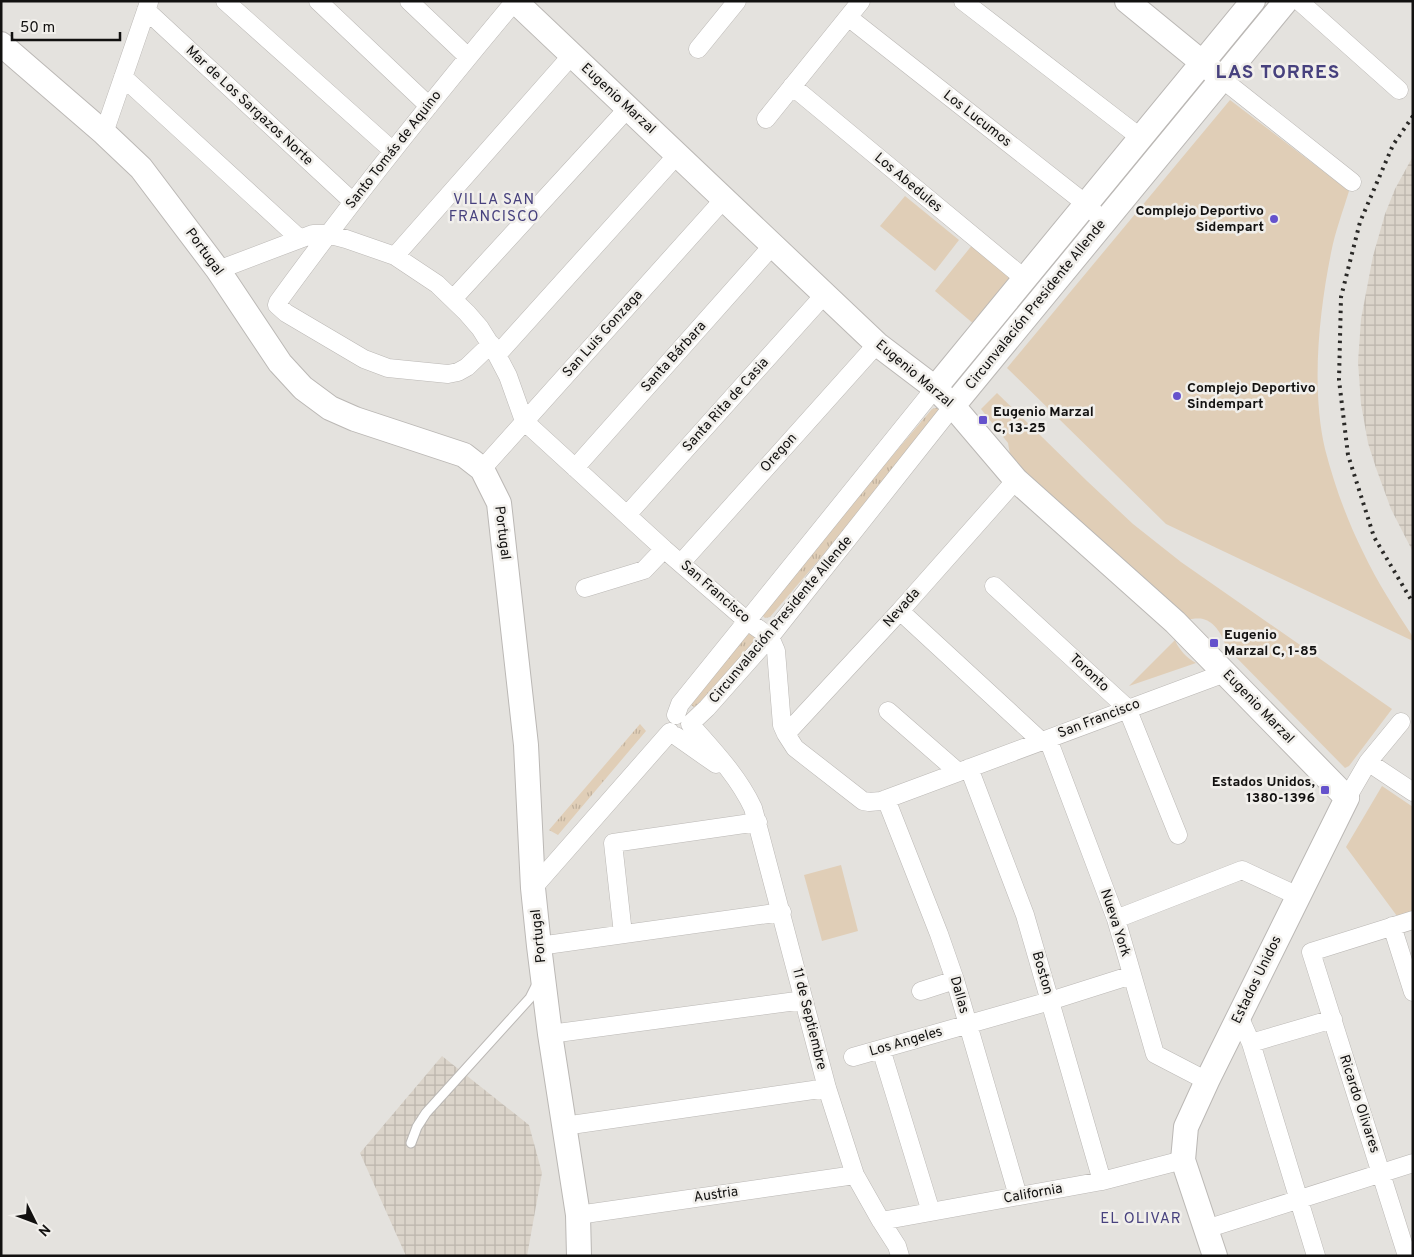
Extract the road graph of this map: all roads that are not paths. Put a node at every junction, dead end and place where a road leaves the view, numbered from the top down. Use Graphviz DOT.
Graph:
graph roads {
  1 [pos="225,1"];
  2 [pos="318,1"];
  3 [pos="409,1"];
  4 [pos="515,1"];
  5 [pos="737,1"];
  6 [pos="861,1"];
  7 [pos="963,1"];
  8 [pos="1127,1"];
  9 [pos="1253,1"];
  10 [pos="1286,1"];
  11 [pos="1299,1"];
  12 [pos="148,6"];
  13 [pos="848,17"];
  14 [pos="1,44"];
  15 [pos="698,49"];
  16 [pos="572,55"];
  17 [pos="468,57"];
  18 [pos="1202,63"];
  19 [pos="123,77"];
  20 [pos="1222,78"];
  21 [pos="792,86"];
  22 [pos="1399,90"];
  23 [pos="429,106"];
  24 [pos="628,108"];
  25 [pos="766,119"];
  26 [pos="104,133"];
  27 [pos="1141,138"];
  28 [pos="393,151"];
  29 [pos="677,155"];
  30 [pos="1352,182"];
  31 [pos="724,199"];
  32 [pos="353,202"];
  33 [pos="1086,204"];
  34 [pos="1104,222"];
  35 [pos="327,234"];
  36 [pos="300,239"];
  37 [pos="773,245"];
  38 [pos="395,256"];
  39 [pos="218,270"];
  40 [pos="1025,279"];
  41 [pos="825,294"];
  42 [pos="453,299"];
  43 [pos="877,344"];
  44 [pos="494,350"];
  45 [pos="936,388"];
  46 [pos="954,406"];
  47 [pos="524,421"];
  48 [pos="575,468"];
  49 [pos="482,470"];
  50 [pos="1016,480"];
  51 [pos="627,515"];
  52 [pos="664,548"];
  53 [pos="681,563"];
  54 [pos="994,586"];
  55 [pos="584,588"];
  56 [pos="900,611"];
  57 [pos="746,620"];
  58 [pos="770,637"];
  59 [pos="1225,672"];
  60 [pos="1127,708"];
  61 [pos="888,711"];
  62 [pos="683,719"];
  63 [pos="1401,722"];
  64 [pos="673,734"];
  65 [pos="786,734"];
  66 [pos="1044,740"];
  67 [pos="1368,762"];
  68 [pos="964,770"];
  69 [pos="735,777"];
  70 [pos="1413,792"];
  71 [pos="1347,798"];
  72 [pos="886,799"];
  73 [pos="758,822"];
  74 [pos="1178,836"];
  75 [pos="533,888"];
  76 [pos="1298,896"];
  77 [pos="782,912"];
  78 [pos="1116,919"];
  79 [pos="1413,920"];
  80 [pos="1392,926"];
  81 [pos="624,934"];
  82 [pos="539,946"];
  83 [pos="542,973"];
  84 [pos="1132,975"];
  85 [pos="955,980"];
  86 [pos="921,991"];
  87 [pos="1413,992"];
  88 [pos="804,1000"];
  89 [pos="1050,1001"];
  90 [pos="1239,1016"];
  91 [pos="1333,1020"];
  92 [pos="967,1025"];
  93 [pos="550,1034"];
  94 [pos="1251,1043"];
  95 [pos="881,1049"];
  96 [pos="853,1057"];
  97 [pos="1207,1081"];
  98 [pos="827,1088"];
  99 [pos="564,1126"];
  100 [pos="411,1143"];
  101 [pos="1183,1160"];
  102 [pos="1413,1163"];
  103 [pos="1381,1173"];
  104 [pos="855,1175"];
  105 [pos="1102,1181"];
  106 [pos="1018,1196"];
  107 [pos="1298,1200"];
  108 [pos="931,1212"];
  109 [pos="578,1215"];
  110 [pos="881,1221"];
  111 [pos="1206,1229"];
  112 [pos="579,1256"];
  113 [pos="900,1256"];
  114 [pos="1215,1256"];
  115 [pos="1316,1256"];
  116 [pos="1408,1256"];
  1 -- 28 [label="street"];
  2 -- 23 [label="street"];
  3 -- 17 [label="street"];
  4 -- 16 [label="main road, Eugenio Marzal"];
  4 -- 17 [label="street, Santo Tomás de Aquino"];
  5 -- 15 [label="street"];
  6 -- 13 [label="street"];
  7 -- 27 [label="street"];
  8 -- 18 [label="main road"];
  9 -- 18 [label="main road, Circunvalación Presidente Allende"];
  10 -- 20 [label="main road, Circunvalación Presidente Allende"];
  11 -- 22 [label="street"];
  12 -- 19 [label="street"];
  12 -- 32 [label="street, Mar de Los Sargazos Norte"];
  13 -- 21 [label="street"];
  13 -- 33 [label="street, Los Lucumos"];
  14 -- 26 [label="main road, Portugal"];
  16 -- 24 [label="main road, Eugenio Marzal"];
  16 -- 38 [label="street"];
  17 -- 23 [label="street, Santo Tomás de Aquino"];
  18 -- 20 [label="main road"];
  18 -- 27 [label="main road, Circunvalación Presidente Allende"];
  19 -- 26 [label="street"];
  19 -- 36 [label="street"];
  20 -- 30 [label="street"];
  20 -- 34 [label="main road, Circunvalación Presidente Allende"];
  21 -- 25 [label="street"];
  21 -- 40 [label="street, Los Abedules"];
  23 -- 28 [label="street, Santo Tomás de Aquino"];
  24 -- 29 [label="main road, Eugenio Marzal"];
  24 -- 42 [label="street"];
  26 -- 39 [label="main road, Portugal"];
  27 -- 33 [label="main road, Circunvalación Presidente Allende"];
  28 -- 32 [label="street, Santo Tomás de Aquino"];
  29 -- 31 [label="main road, Eugenio Marzal"];
  29 -- 44 [label="street"];
  31 -- 37 [label="main road, Eugenio Marzal"];
  31 -- 47 [label="street, San Luis Gonzaga"];
  32 -- 35 [label="street, Santo Tomás de Aquino"];
  33 -- 34 [label="street, Los Lucumos"];
  33 -- 40 [label="main road, Circunvalación Presidente Allende"];
  34 -- 46 [label="main road, Circunvalación Presidente Allende"];
  35 -- 36 [label="street, San Francisco"];
  35 -- 38 [label="street, San Francisco"];
  35 -- 44 [label="street, Santo Tomás de Aquino"];
  36 -- 39 [label="street, San Francisco"];
  37 -- 41 [label="main road, Eugenio Marzal"];
  37 -- 48 [label="street, Santa Bárbara"];
  38 -- 42 [label="street, San Francisco"];
  39 -- 49 [label="main road, Portugal"];
  40 -- 45 [label="main road, Circunvalación Presidente Allende"];
  41 -- 43 [label="main road, Eugenio Marzal"];
  41 -- 51 [label="street, Santa Rita de Casia"];
  42 -- 44 [label="street, San Francisco"];
  43 -- 45 [label="main road, Eugenio Marzal"];
  43 -- 53 [label="street, Oregon"];
  44 -- 47 [label="street, San Francisco"];
  45 -- 46 [label="main road, Eugenio Marzal"];
  45 -- 57 [label="street, Circunvalación Presidente Allende"];
  46 -- 50 [label="main road, Eugenio Marzal"];
  46 -- 58 [label="street, Circunvalación Presidente Allende"];
  47 -- 48 [label="street, San Francisco"];
  47 -- 49 [label="street, San Luis Gonzaga"];
  48 -- 51 [label="street, San Francisco"];
  49 -- 75 [label="main road, Portugal"];
  50 -- 56 [label="street, Nevada"];
  50 -- 59 [label="main road, Eugenio Marzal"];
  51 -- 52 [label="street, San Francisco"];
  52 -- 53 [label="street, San Francisco"];
  52 -- 55 [label="street"];
  53 -- 57 [label="street, San Francisco"];
  54 -- 60 [label="street, Toronto"];
  56 -- 65 [label="street, Nevada"];
  56 -- 66 [label="street, Nueva York"];
  57 -- 58 [label="street, San Francisco"];
  57 -- 62 [label="street, Circunvalación Presidente Allende"];
  58 -- 62 [label="street, Circunvalación Presidente Allende"];
  58 -- 65 [label="street, San Francisco"];
  59 -- 60 [label="street, San Francisco"];
  59 -- 71 [label="main road, Eugenio Marzal"];
  60 -- 66 [label="street, San Francisco"];
  60 -- 74 [label="street, Toronto"];
  61 -- 68 [label="street, Boston"];
  62 -- 64 [label="street, Circunvalación Presidente Allende"];
  62 -- 69 [label="street, 11 de Septiembre"];
  63 -- 67 [label="street, Estados Unidos"];
  64 -- 69 [label="street, 11 de Septiembre"];
  64 -- 75 [label="street"];
  65 -- 72 [label="street, San Francisco"];
  66 -- 68 [label="street, San Francisco"];
  66 -- 78 [label="street, Nueva York"];
  67 -- 70 [label="street"];
  67 -- 71 [label="street, Estados Unidos"];
  68 -- 72 [label="street, San Francisco"];
  68 -- 89 [label="street, Boston"];
  69 -- 73 [label="street, 11 de Septiembre"];
  71 -- 76 [label="main road, Estados Unidos"];
  72 -- 85 [label="street, Dallas"];
  73 -- 77 [label="street, 11 de Septiembre"];
  73 -- 81 [label="street"];
  75 -- 82 [label="main road, Portugal"];
  76 -- 78 [label="street"];
  76 -- 90 [label="main road, Estados Unidos"];
  77 -- 81 [label="street"];
  77 -- 88 [label="street, 11 de Septiembre"];
  78 -- 84 [label="street, Nueva York"];
  79 -- 80 [label="street"];
  80 -- 87 [label="street"];
  80 -- 91 [label="street, Ricardo Olivares"];
  81 -- 82 [label="street"];
  82 -- 83 [label="main road, Portugal"];
  83 -- 93 [label="main road, Portugal"];
  83 -- 100 [label="lane"];
  84 -- 89 [label="street, Los Angeles"];
  84 -- 97 [label="street, Nueva York"];
  85 -- 86 [label="street"];
  85 -- 92 [label="street, Dallas"];
  88 -- 93 [label="street"];
  88 -- 98 [label="street, 11 de Septiembre"];
  89 -- 92 [label="street, Los Angeles"];
  89 -- 105 [label="street, Boston"];
  90 -- 94 [label="street"];
  90 -- 97 [label="main road, Estados Unidos"];
  91 -- 94 [label="street"];
  91 -- 103 [label="street, Ricardo Olivares"];
  92 -- 95 [label="street, Los Angeles"];
  92 -- 106 [label="street, Dallas"];
  93 -- 99 [label="main road, Portugal"];
  94 -- 107 [label="street"];
  95 -- 96 [label="street, Los Angeles"];
  95 -- 108 [label="street"];
  97 -- 101 [label="main road, Estados Unidos"];
  98 -- 99 [label="street"];
  98 -- 104 [label="street, 11 de Septiembre"];
  99 -- 109 [label="main road, Portugal"];
  101 -- 105 [label="street, California"];
  101 -- 111 [label="main road, Estados Unidos"];
  102 -- 103 [label="street"];
  103 -- 107 [label="street"];
  103 -- 116 [label="street, Ricardo Olivares"];
  104 -- 109 [label="street, Austria"];
  104 -- 110 [label="street, 11 de Septiembre"];
  105 -- 106 [label="street, California"];
  106 -- 108 [label="street, California"];
  107 -- 111 [label="street"];
  107 -- 115 [label="street"];
  108 -- 110 [label="street, California"];
  109 -- 112 [label="main road, Portugal"];
  110 -- 113 [label="street, 11 de Septiembre"];
  111 -- 114 [label="main road, Estados Unidos"];
}
